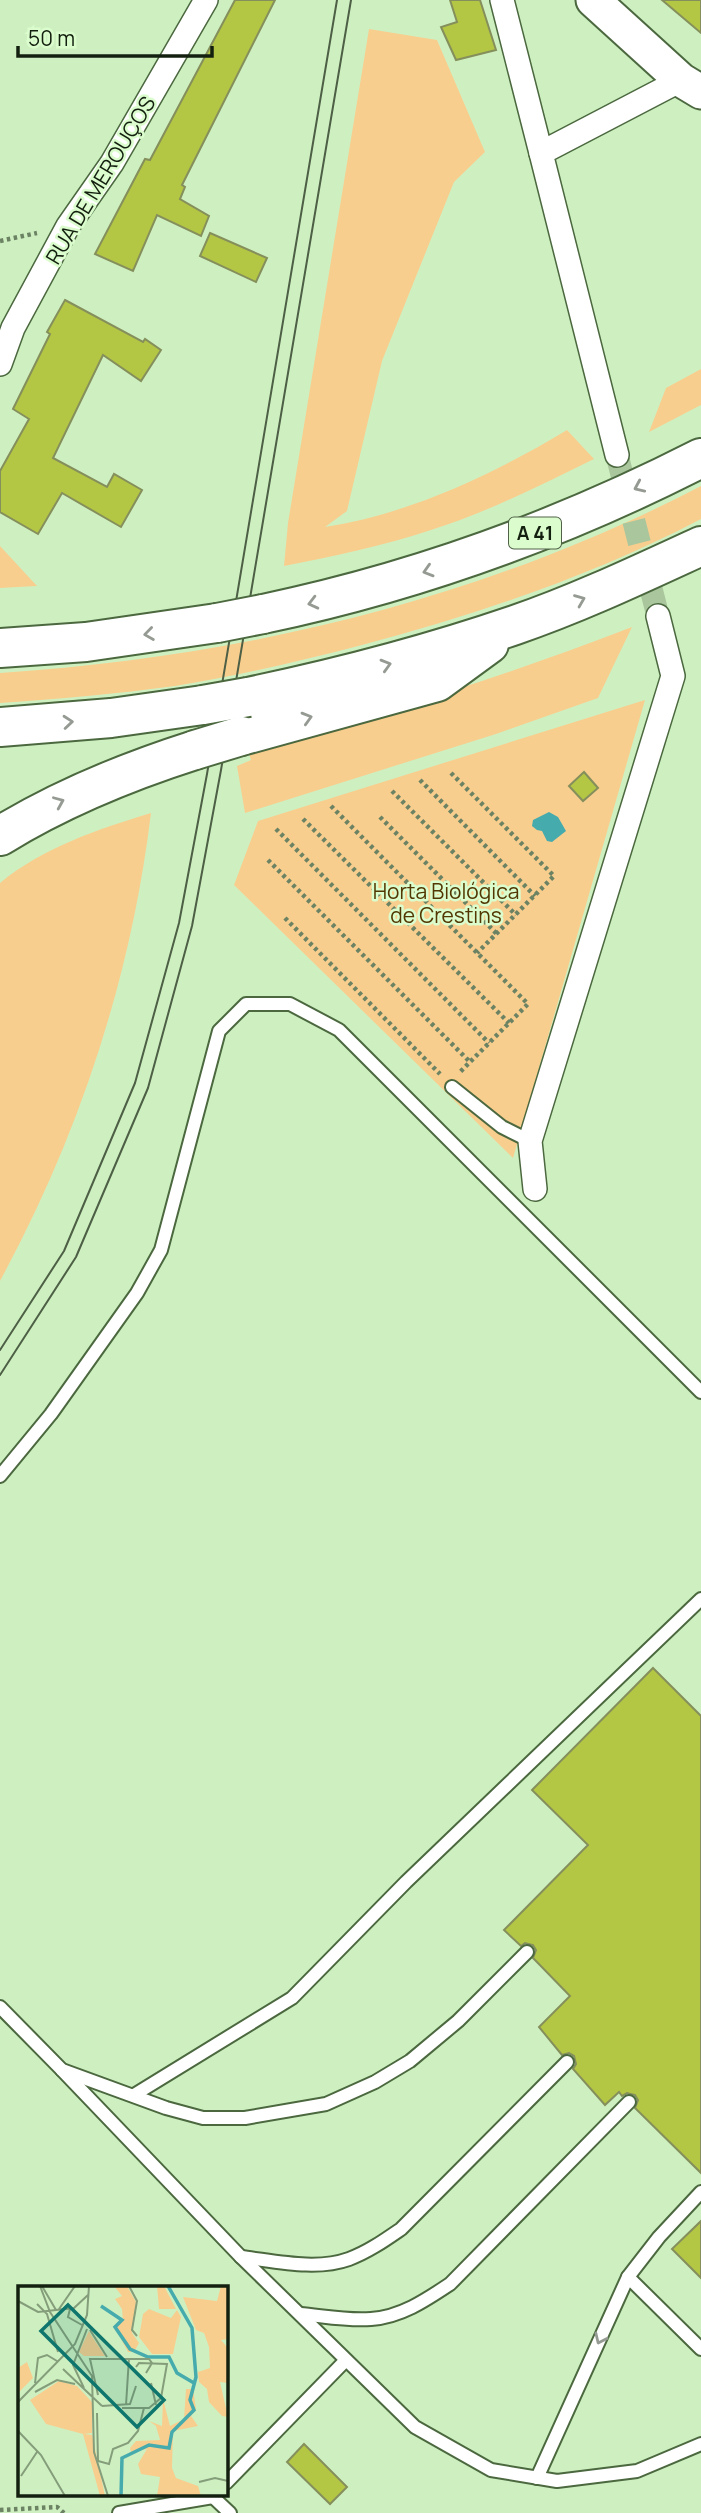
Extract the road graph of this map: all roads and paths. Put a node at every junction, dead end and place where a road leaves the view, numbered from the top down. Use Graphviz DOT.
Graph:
graph roads {
  1 [pos="206,0"];
  2 [pos="502,0"];
  3 [pos="593,0"];
  4 [pos="691,86"];
  5 [pos="541,153"];
  6 [pos="0,364"];
  7 [pos="617,455"];
  8 [pos="701,458"];
  9 [pos="701,546"];
  10 [pos="658,616"];
  11 [pos="516,624"];
  12 [pos="0,648"];
  13 [pos="0,727"];
  14 [pos="451,773"];
  15 [pos="420,780"];
  16 [pos="392,791"];
  17 [pos="331,806"];
  18 [pos="380,817"];
  19 [pos="303,818"];
  20 [pos="276,829"];
  21 [pos="0,836"];
  22 [pos="268,860"];
  23 [pos="535,896"];
  24 [pos="516,915"];
  25 [pos="285,918"];
  26 [pos="497,934"];
  27 [pos="477,953"];
  28 [pos="509,1023"];
  29 [pos="489,1043"];
  30 [pos="470,1062"];
  31 [pos="450,1085"];
  32 [pos="530,1141"];
  33 [pos="535,1189"];
  34 [pos="511,1203"];
  35 [pos="701,1392"];
  36 [pos="0,1476"];
  37 [pos="701,1599"];
  38 [pos="527,1952"];
  39 [pos="0,2007"];
  40 [pos="567,2062"];
  41 [pos="62,2070"];
  42 [pos="134,2095"];
  43 [pos="629,2102"];
  44 [pos="701,2192"];
  45 [pos="241,2257"];
  46 [pos="628,2277"];
  47 [pos="300,2314"];
  48 [pos="701,2349"];
  49 [pos="345,2361"];
  50 [pos="701,2444"];
  51 [pos="537,2478"];
  52 [pos="228,2481"];
  53 [pos="209,2496"];
  54 [pos="215,2496"];
  55 [pos="0,2510"];
  56 [pos="64,2513"];
  57 [pos="119,2513"];
  58 [pos="230,2513"];
  1 -- 6 [label="street, RUA DE MEROUÇOS"];
  2 -- 5 [label="street"];
  3 -- 4 [label="main road"];
  4 -- 5 [label="street"];
  5 -- 7 [label="street"];
  8 -- 12 [label="highway, A 41, one-way, bridge"];
  11 -- 9 [label="highway, one-way"];
  10 -- 32 [label="street"];
  13 -- 11 [label="highway, one-way, bridge"];
  21 -- 11 [label="highway, one-way, bridge"];
  14 -- 23 [label="path"];
  15 -- 23 [label="path"];
  16 -- 24 [label="path"];
  17 -- 27 [label="path"];
  18 -- 26 [label="path"];
  19 -- 28 [label="path"];
  20 -- 29 [label="path"];
  22 -- 30 [label="path"];
  23 -- 24 [label="path"];
  24 -- 26 [label="path"];
  25 -- 31 [label="path"];
  26 -- 27 [label="path"];
  27 -- 28 [label="path"];
  28 -- 29 [label="path"];
  29 -- 30 [label="path"];
  30 -- 31 [label="path"];
  31 -- 32 [label="lane"];
  32 -- 33 [label="street"];
  33 -- 34 [label="lane"];
  34 -- 35 [label="lane"];
  34 -- 36 [label="lane"];
  37 -- 42 [label="lane"];
  38 -- 42 [label="lane"];
  39 -- 41 [label="lane"];
  40 -- 45 [label="lane"];
  41 -- 42 [label="lane"];
  41 -- 45 [label="lane"];
  43 -- 47 [label="lane"];
  44 -- 46 [label="lane"];
  45 -- 47 [label="lane"];
  46 -- 48 [label="lane"];
  46 -- 51 [label="lane, one-way"];
  47 -- 49 [label="lane"];
  49 -- 51 [label="lane"];
  49 -- 52 [label="lane"];
  50 -- 51 [label="lane"];
  53 -- 57 [label="lane"];
  54 -- 58 [label="lane"];
  55 -- 56 [label="path"];
}
